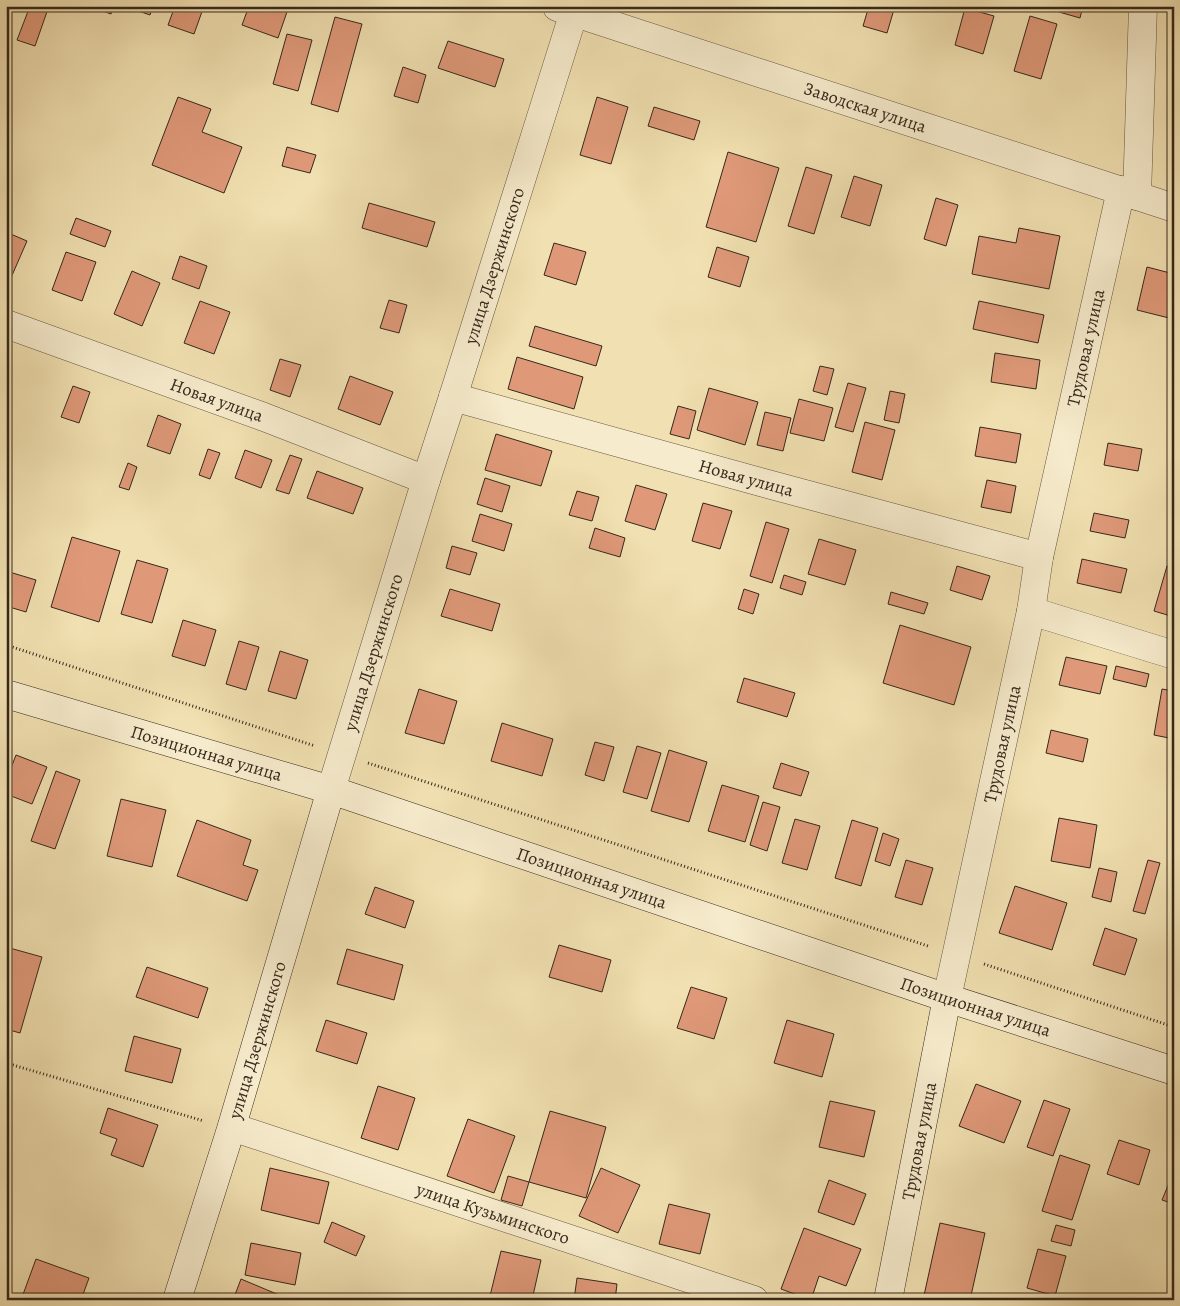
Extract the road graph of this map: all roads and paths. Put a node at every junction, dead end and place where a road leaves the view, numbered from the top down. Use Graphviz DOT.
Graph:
graph roads {
  1 [pos="1143,6"];
  2 [pos="568,8"];
  3 [pos="1129,193"];
  4 [pos="1174,208"];
  5 [pos="6,324"];
  6 [pos="453,397"];
  7 [pos="426,480"];
  8 [pos="1039,557"];
  9 [pos="1031,611"];
  10 [pos="6,645"];
  11 [pos="1174,655"];
  12 [pos="6,694"];
  13 [pos="342,754"];
  14 [pos="331,790"];
  15 [pos="957,955"];
  16 [pos="948,998"];
  17 [pos="1174,1027"];
  18 [pos="6,1063"];
  19 [pos="1174,1071"];
  20 [pos="231,1128"];
  21 [pos="178,1300"];
  22 [pos="754,1300"];
  23 [pos="888,1300"];
  1 -- 3 [label="street, Трудовая улица"];
  2 -- 3 [label="street, Заводская улица"];
  2 -- 6 [label="street, улица Дзержинского"];
  3 -- 4 [label="street, Заводская улица"];
  3 -- 8 [label="street, Трудовая улица"];
  5 -- 7 [label="street, Новая улица"];
  6 -- 7 [label="street, улица Дзержинского"];
  6 -- 8 [label="street, Новая улица"];
  7 -- 13 [label="street, улица Дзержинского"];
  8 -- 9 [label="street, Трудовая улица"];
  9 -- 11 [label="street"];
  9 -- 15 [label="street, Трудовая улица"];
  10 -- 13 [label="path"];
  12 -- 14 [label="street, Позиционная улица"];
  13 -- 14 [label="street, улица Дзержинского"];
  13 -- 15 [label="path"];
  14 -- 16 [label="street, Позиционная улица"];
  14 -- 20 [label="street, улица Дзержинского"];
  15 -- 16 [label="street, Трудовая улица"];
  15 -- 17 [label="path"];
  16 -- 19 [label="street, Позиционная улица"];
  16 -- 23 [label="street, Трудовая улица"];
  18 -- 20 [label="path"];
  20 -- 21 [label="street, улица Дзержинского"];
  20 -- 22 [label="street, улица Кузьминского"];
}
